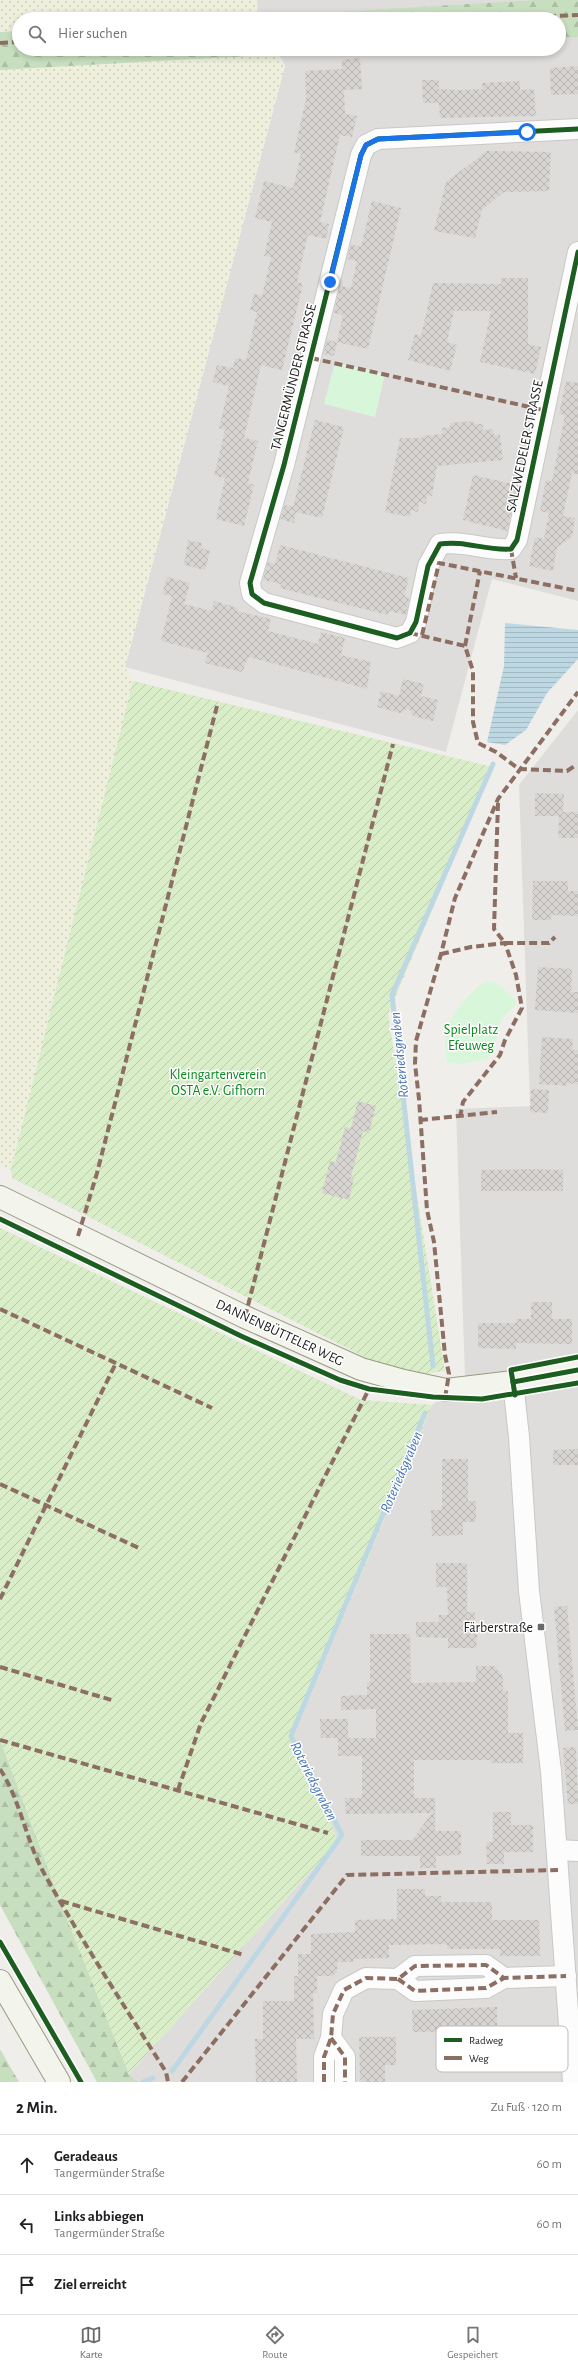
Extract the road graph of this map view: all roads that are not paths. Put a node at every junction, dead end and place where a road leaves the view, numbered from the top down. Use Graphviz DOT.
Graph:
graph roads {
  1 [pos="578,129"];
  2 [pos="578,252"];
  3 [pos="428,566"];
  4 [pos="0,1197"];
  5 [pos="578,1370"];
  6 [pos="513,1382"];
  7 [pos="557,1850"];
  8 [pos="578,1851"];
  9 [pos="566,1976"];
  10 [pos="0,1981"];
  11 [pos="331,2038"];
  12 [pos="59,2082"];
  13 [pos="324,2082"];
  14 [pos="345,2082"];
  15 [pos="573,2082"];
  1 -- 3 [label="street, TANGERMÜNDER STRASSE"];
  2 -- 3 [label="street, SALZWEDELER STRASSE"];
  4 -- 6 [label="street, DANNENBÜTTELER WEG"];
  5 -- 6 [label="street, DANNENBÜTTELER WEG"];
  6 -- 7 [label="street"];
  7 -- 8 [label="street"];
  7 -- 9 [label="street"];
  9 -- 11 [label="street"];
  9 -- 15 [label="street"];
  10 -- 12 [label="street"];
  11 -- 13 [label="street"];
  11 -- 14 [label="street"];
}
